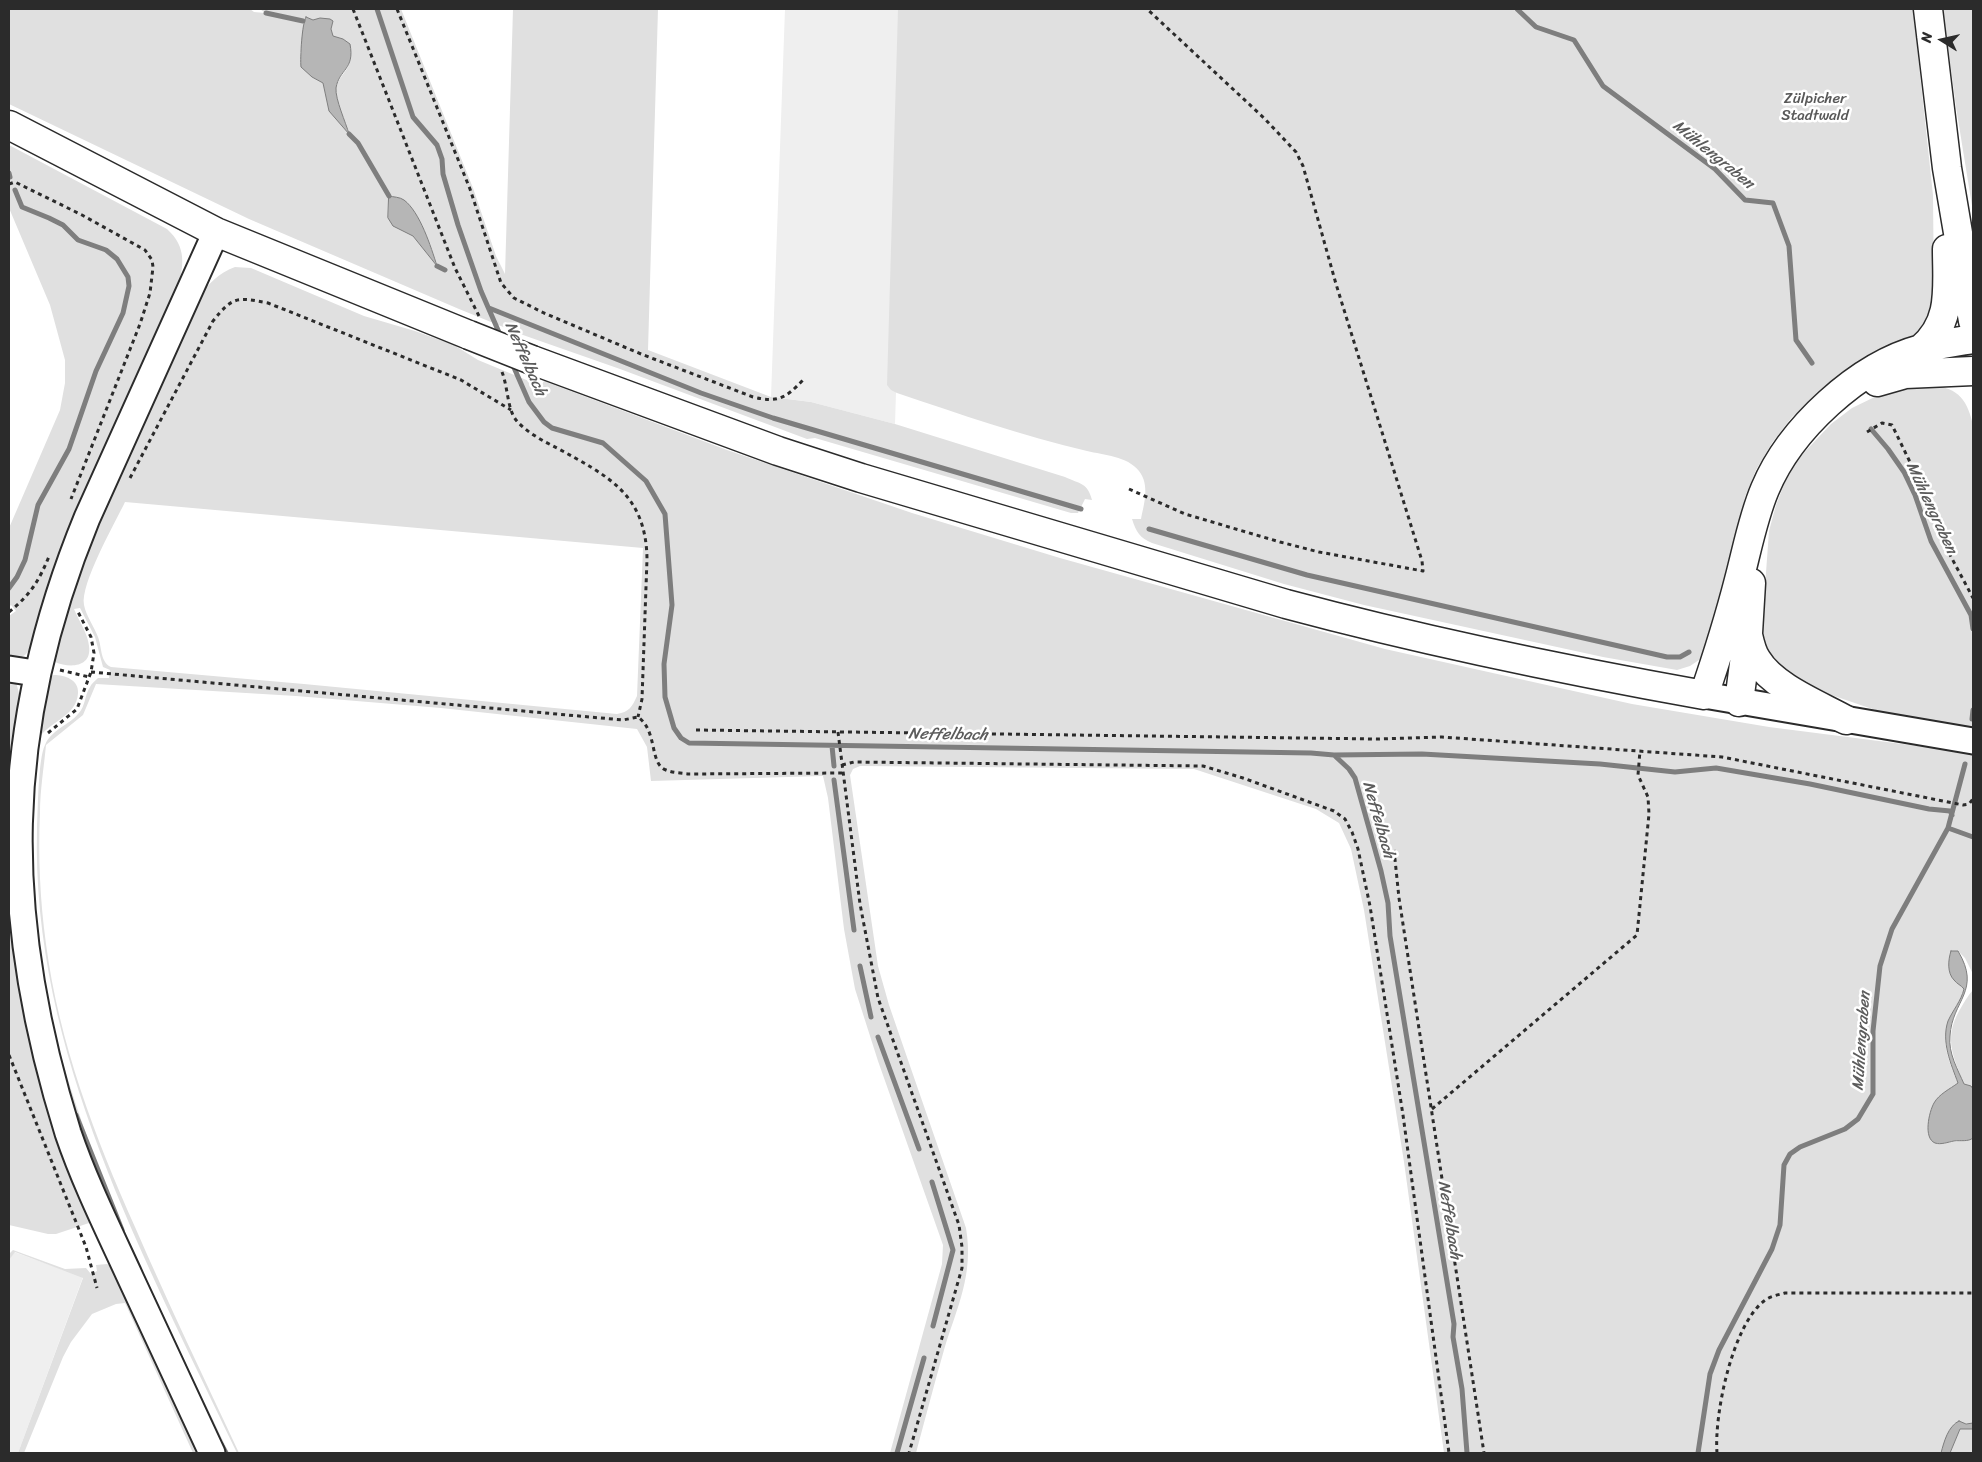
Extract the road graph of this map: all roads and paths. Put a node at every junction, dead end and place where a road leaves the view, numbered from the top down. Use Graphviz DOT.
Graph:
graph roads {
  1 [pos="397,9"];
  2 [pos="1147,9"];
  3 [pos="1928,9"];
  4 [pos="9,125"];
  5 [pos="1947,168"];
  6 [pos="9,184"];
  7 [pos="216,232"];
  8 [pos="1973,321"];
  9 [pos="1973,339"];
  10 [pos="1920,349"];
  11 [pos="1973,371"];
  12 [pos="803,380"];
  13 [pos="1828,405"];
  14 [pos="511,410"];
  15 [pos="1867,432"];
  16 [pos="126,485"];
  17 [pos="1128,489"];
  18 [pos="70,502"];
  19 [pos="1756,514"];
  20 [pos="53,546"];
  21 [pos="1973,598"];
  22 [pos="76,602"];
  23 [pos="9,612"];
  24 [pos="1748,634"];
  25 [pos="9,669"];
  26 [pos="36,669"];
  27 [pos="91,672"];
  28 [pos="89,677"];
  29 [pos="1704,696"];
  30 [pos="1740,702"];
  31 [pos="1846,720"];
  32 [pos="696,730"];
  33 [pos="838,732"];
  34 [pos="45,737"];
  35 [pos="1973,741"];
  36 [pos="1640,751"];
  37 [pos="842,765"];
  38 [pos="842,773"];
  39 [pos="1973,799"];
  40 [pos="1394,850"];
  41 [pos="9,1055"];
  42 [pos="1432,1110"];
  43 [pos="97,1288"];
  44 [pos="1973,1293"];
  45 [pos="212,1453"];
  46 [pos="909,1453"];
  47 [pos="1450,1453"];
  48 [pos="1484,1453"];
  49 [pos="1717,1453"];
  1 -- 12 [label="path"];
  2 -- 17 [label="path"];
  3 -- 5 [label="main road"];
  4 -- 7 [label="main road"];
  5 -- 8 [label="main road"];
  5 -- 10 [label="main road"];
  6 -- 18 [label="path"];
  7 -- 26 [label="street"];
  7 -- 29 [label="main road, bridge"];
  9 -- 10 [label="main road"];
  10 -- 13 [label="main road"];
  11 -- 13 [label="main road"];
  13 -- 19 [label="main road"];
  14 -- 16 [label="path"];
  15 -- 21 [label="path"];
  19 -- 24 [label="main road"];
  19 -- 29 [label="main road"];
  20 -- 23 [label="path"];
  22 -- 27 [label="path"];
  24 -- 30 [label="main road"];
  24 -- 31 [label="main road"];
  25 -- 26 [label="street"];
  26 -- 28 [label="path"];
  26 -- 45 [label="street"];
  27 -- 28 [label="path"];
  27 -- 38 [label="path"];
  28 -- 34 [label="path"];
  29 -- 30 [label="street"];
  30 -- 31 [label="street"];
  31 -- 35 [label="street"];
  32 -- 33 [label="path"];
  33 -- 36 [label="path"];
  33 -- 37 [label="path"];
  36 -- 39 [label="path"];
  36 -- 42 [label="path"];
  37 -- 38 [label="path"];
  37 -- 47 [label="path"];
  38 -- 46 [label="path"];
  40 -- 42 [label="path"];
  41 -- 43 [label="path"];
  42 -- 48 [label="path"];
  44 -- 49 [label="path"];
}
